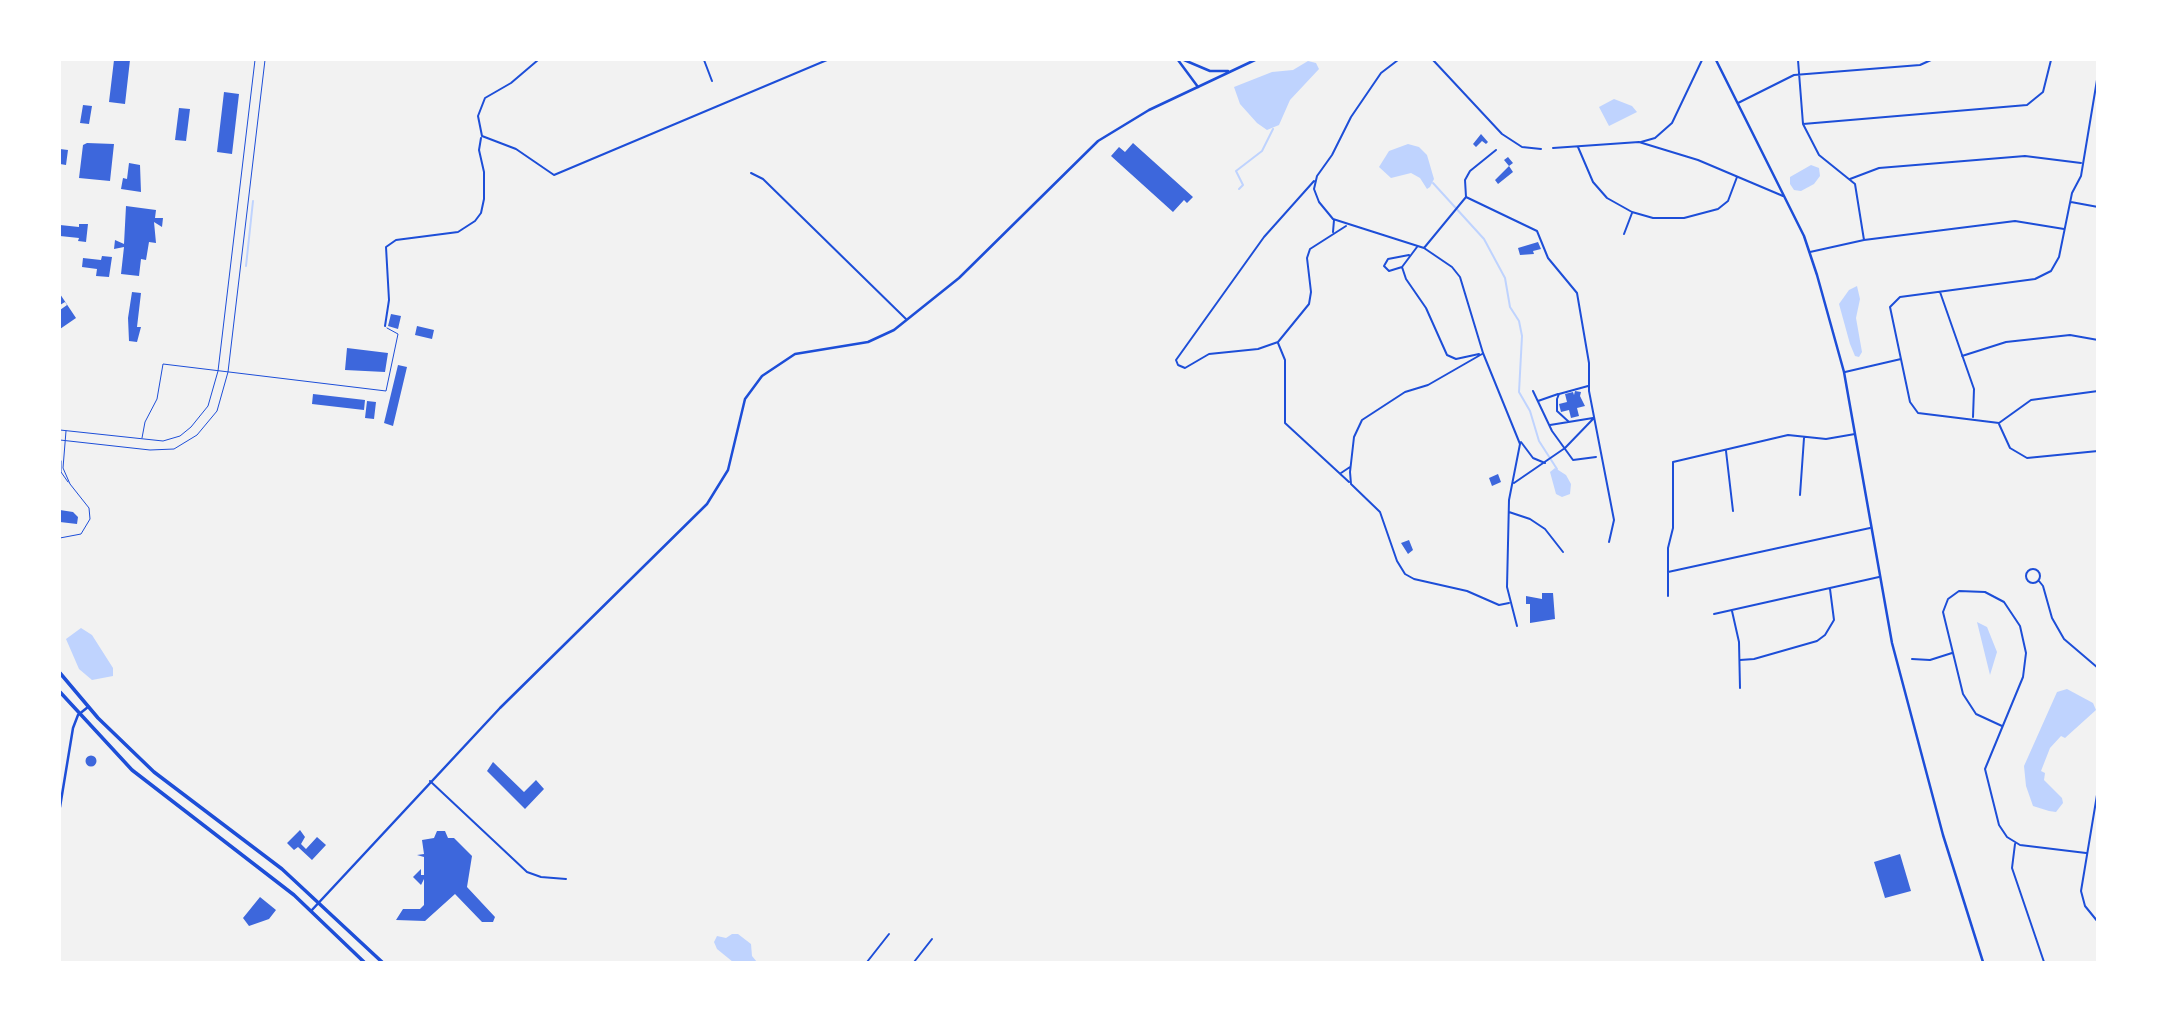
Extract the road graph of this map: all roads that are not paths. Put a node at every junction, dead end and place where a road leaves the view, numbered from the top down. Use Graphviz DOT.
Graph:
graph roads {
  1 [pos="255,60"];
  2 [pos="265,60"];
  3 [pos="538,60"];
  4 [pos="704,60"];
  5 [pos="827,60"];
  6 [pos="1178,60"];
  7 [pos="1184,60"];
  8 [pos="1255,60"];
  9 [pos="1398,60"];
  10 [pos="1433,60"];
  11 [pos="1702,60"];
  12 [pos="1716,60"];
  13 [pos="1798,60"];
  14 [pos="1931,60"];
  15 [pos="2051,60"];
  16 [pos="1232,71"];
  17 [pos="2098,74"];
  18 [pos="1798,75"];
  19 [pos="712,81"];
  20 [pos="1198,86"];
  21 [pos="1737,104"];
  22 [pos="1803,124"];
  23 [pos="482,136"];
  24 [pos="1639,142"];
  25 [pos="1577,146"];
  26 [pos="1553,148"];
  27 [pos="1541,149"];
  28 [pos="1496,150"];
  29 [pos="2083,164"];
  30 [pos="751,173"];
  31 [pos="1738,176"];
  32 [pos="1850,179"];
  33 [pos="1315,181"];
  34 [pos="1466,197"];
  35 [pos="1784,197"];
  36 [pos="2070,202"];
  37 [pos="2098,207"];
  38 [pos="1632,212"];
  39 [pos="1334,219"];
  40 [pos="1347,225"];
  41 [pos="2064,229"];
  42 [pos="1332,233"];
  43 [pos="1624,234"];
  44 [pos="1864,240"];
  45 [pos="1417,246"];
  46 [pos="1424,248"];
  47 [pos="1810,253"];
  48 [pos="1409,256"];
  49 [pos="1402,267"];
  50 [pos="1940,291"];
  51 [pos="907,320"];
  52 [pos="384,327"];
  53 [pos="2098,340"];
  54 [pos="1278,342"];
  55 [pos="1483,353"];
  56 [pos="1962,356"];
  57 [pos="1460,358"];
  58 [pos="1902,359"];
  59 [pos="1462,364"];
  60 [pos="218,371"];
  61 [pos="228,372"];
  62 [pos="1844,372"];
  63 [pos="1589,386"];
  64 [pos="2098,390"];
  65 [pos="1533,391"];
  66 [pos="1559,394"];
  67 [pos="1538,401"];
  68 [pos="1594,418"];
  69 [pos="1973,419"];
  70 [pos="1569,422"];
  71 [pos="1999,423"];
  72 [pos="1549,425"];
  73 [pos="60,430"];
  74 [pos="66,431"];
  75 [pos="1855,433"];
  76 [pos="1804,437"];
  77 [pos="1519,438"];
  78 [pos="142,439"];
  79 [pos="60,440"];
  80 [pos="65,440"];
  81 [pos="1566,448"];
  82 [pos="1726,450"];
  83 [pos="2098,451"];
  84 [pos="1596,457"];
  85 [pos="1546,463"];
  86 [pos="1351,466"];
  87 [pos="1338,472"];
  88 [pos="1352,484"];
  89 [pos="1513,484"];
  90 [pos="1800,495"];
  91 [pos="1732,511"];
  92 [pos="1509,512"];
  93 [pos="1871,528"];
  94 [pos="60,538"];
  95 [pos="1609,542"];
  96 [pos="1563,552"];
  97 [pos="1668,572"];
  98 [pos="1879,577"];
  99 [pos="2039,581"];
  100 [pos="1829,588"];
  101 [pos="1668,596"];
  102 [pos="1509,603"];
  103 [pos="1732,610"];
  104 [pos="1714,614"];
  105 [pos="1517,626"];
  106 [pos="1953,653"];
  107 [pos="1912,659"];
  108 [pos="1740,660"];
  109 [pos="2098,668"];
  110 [pos="60,673"];
  111 [pos="1740,688"];
  112 [pos="60,692"];
  113 [pos="88,707"];
  114 [pos="78,715"];
  115 [pos="2001,726"];
  116 [pos="430,781"];
  117 [pos="2098,789"];
  118 [pos="60,807"];
  119 [pos="2090,824"];
  120 [pos="2098,824"];
  121 [pos="2015,843"];
  122 [pos="2086,853"];
  123 [pos="566,879"];
  124 [pos="320,901"];
  125 [pos="311,911"];
  126 [pos="2098,922"];
  127 [pos="889,933"];
  128 [pos="932,939"];
  129 [pos="364,962"];
  130 [pos="382,962"];
  131 [pos="867,962"];
  132 [pos="914,962"];
  133 [pos="1983,962"];
  134 [pos="2044,962"];
  1 -- 60 [label="lane"];
  2 -- 61 [label="lane"];
  3 -- 23 [label="street"];
  4 -- 19 [label="street"];
  5 -- 23 [label="street"];
  6 -- 20 [label="main road"];
  7 -- 16 [label="main road"];
  8 -- 16 [label="main road"];
  9 -- 33 [label="street"];
  10 -- 27 [label="street"];
  11 -- 24 [label="street"];
  12 -- 21 [label="main road"];
  13 -- 18 [label="street"];
  14 -- 18 [label="street"];
  15 -- 22 [label="street"];
  16 -- 20 [label="main road"];
  17 -- 29 [label="street"];
  18 -- 21 [label="street"];
  18 -- 22 [label="street"];
  20 -- 51 [label="main road"];
  21 -- 35 [label="main road"];
  22 -- 32 [label="street"];
  23 -- 52 [label="street"];
  24 -- 25 [label="street"];
  24 -- 31 [label="street"];
  25 -- 26 [label="street"];
  25 -- 38 [label="street"];
  28 -- 34 [label="street"];
  29 -- 32 [label="street"];
  29 -- 36 [label="street"];
  30 -- 51 [label="street"];
  31 -- 35 [label="street"];
  31 -- 38 [label="street"];
  32 -- 44 [label="street"];
  33 -- 39 [label="street"];
  33 -- 54 [label="street"];
  34 -- 46 [label="street"];
  34 -- 63 [label="street"];
  35 -- 47 [label="main road"];
  36 -- 37 [label="street"];
  36 -- 41 [label="street"];
  38 -- 43 [label="street"];
  39 -- 40 [label="street"];
  39 -- 42 [label="street"];
  40 -- 42 [label="street"];
  40 -- 45 [label="street"];
  41 -- 44 [label="street"];
  41 -- 50 [label="street"];
  42 -- 54 [label="street"];
  44 -- 47 [label="street"];
  45 -- 46 [label="street"];
  45 -- 48 [label="street"];
  46 -- 55 [label="street"];
  47 -- 62 [label="main road"];
  48 -- 49 [label="street"];
  48 -- 49 [label="street"];
  49 -- 57 [label="street"];
  50 -- 56 [label="street"];
  50 -- 58 [label="street"];
  51 -- 116 [label="main road"];
  52 -- 61 [label="lane"];
  53 -- 56 [label="street"];
  53 -- 64 [label="street"];
  54 -- 87 [label="street"];
  55 -- 57 [label="street"];
  55 -- 59 [label="street"];
  55 -- 77 [label="street"];
  56 -- 69 [label="street"];
  57 -- 59 [label="street"];
  58 -- 62 [label="street"];
  58 -- 69 [label="street"];
  59 -- 86 [label="street"];
  60 -- 61 [label="lane"];
  60 -- 78 [label="lane"];
  60 -- 78 [label="lane"];
  61 -- 80 [label="lane"];
  62 -- 75 [label="main road"];
  63 -- 66 [label="street"];
  63 -- 68 [label="street"];
  64 -- 71 [label="street"];
  65 -- 67 [label="street"];
  66 -- 67 [label="street"];
  66 -- 70 [label="street"];
  67 -- 72 [label="street"];
  68 -- 70 [label="street"];
  68 -- 81 [label="street"];
  68 -- 95 [label="street"];
  69 -- 71 [label="street"];
  70 -- 72 [label="street"];
  71 -- 83 [label="street"];
  72 -- 81 [label="street"];
  73 -- 74 [label="lane"];
  74 -- 78 [label="lane"];
  74 -- 80 [label="lane"];
  75 -- 76 [label="street"];
  75 -- 93 [label="main road"];
  76 -- 82 [label="street"];
  76 -- 90 [label="street"];
  77 -- 85 [label="street"];
  77 -- 89 [label="street"];
  79 -- 80 [label="lane"];
  80 -- 94 [label="lane"];
  81 -- 84 [label="street"];
  81 -- 85 [label="street"];
  82 -- 91 [label="street"];
  82 -- 97 [label="street"];
  85 -- 89 [label="street"];
  86 -- 87 [label="street"];
  86 -- 88 [label="street"];
  87 -- 88 [label="street"];
  88 -- 102 [label="street"];
  89 -- 92 [label="street"];
  92 -- 96 [label="street"];
  92 -- 102 [label="street"];
  93 -- 97 [label="street"];
  93 -- 98 [label="main road"];
  97 -- 101 [label="street"];
  98 -- 100 [label="street"];
  98 -- 133 [label="main road"];
  99 -- 99 [label="street"];
  99 -- 109 [label="street"];
  100 -- 103 [label="street"];
  100 -- 108 [label="street"];
  102 -- 105 [label="street"];
  103 -- 104 [label="street"];
  103 -- 108 [label="street"];
  106 -- 107 [label="street"];
  106 -- 115 [label="street"];
  106 -- 115 [label="street"];
  108 -- 111 [label="street"];
  110 -- 113 [label="main road"];
  112 -- 114 [label="main road"];
  113 -- 114 [label="main road"];
  113 -- 124 [label="main road"];
  114 -- 118 [label="main road"];
  114 -- 125 [label="main road"];
  115 -- 121 [label="street"];
  116 -- 123 [label="street"];
  116 -- 124 [label="main road"];
  117 -- 119 [label="street"];
  119 -- 120 [label="street"];
  119 -- 122 [label="street"];
  121 -- 122 [label="street"];
  121 -- 134 [label="street"];
  122 -- 126 [label="street"];
  124 -- 125 [label="main road"];
  124 -- 130 [label="main road"];
  125 -- 129 [label="main road"];
  127 -- 131 [label="street"];
  128 -- 132 [label="street"];
}
